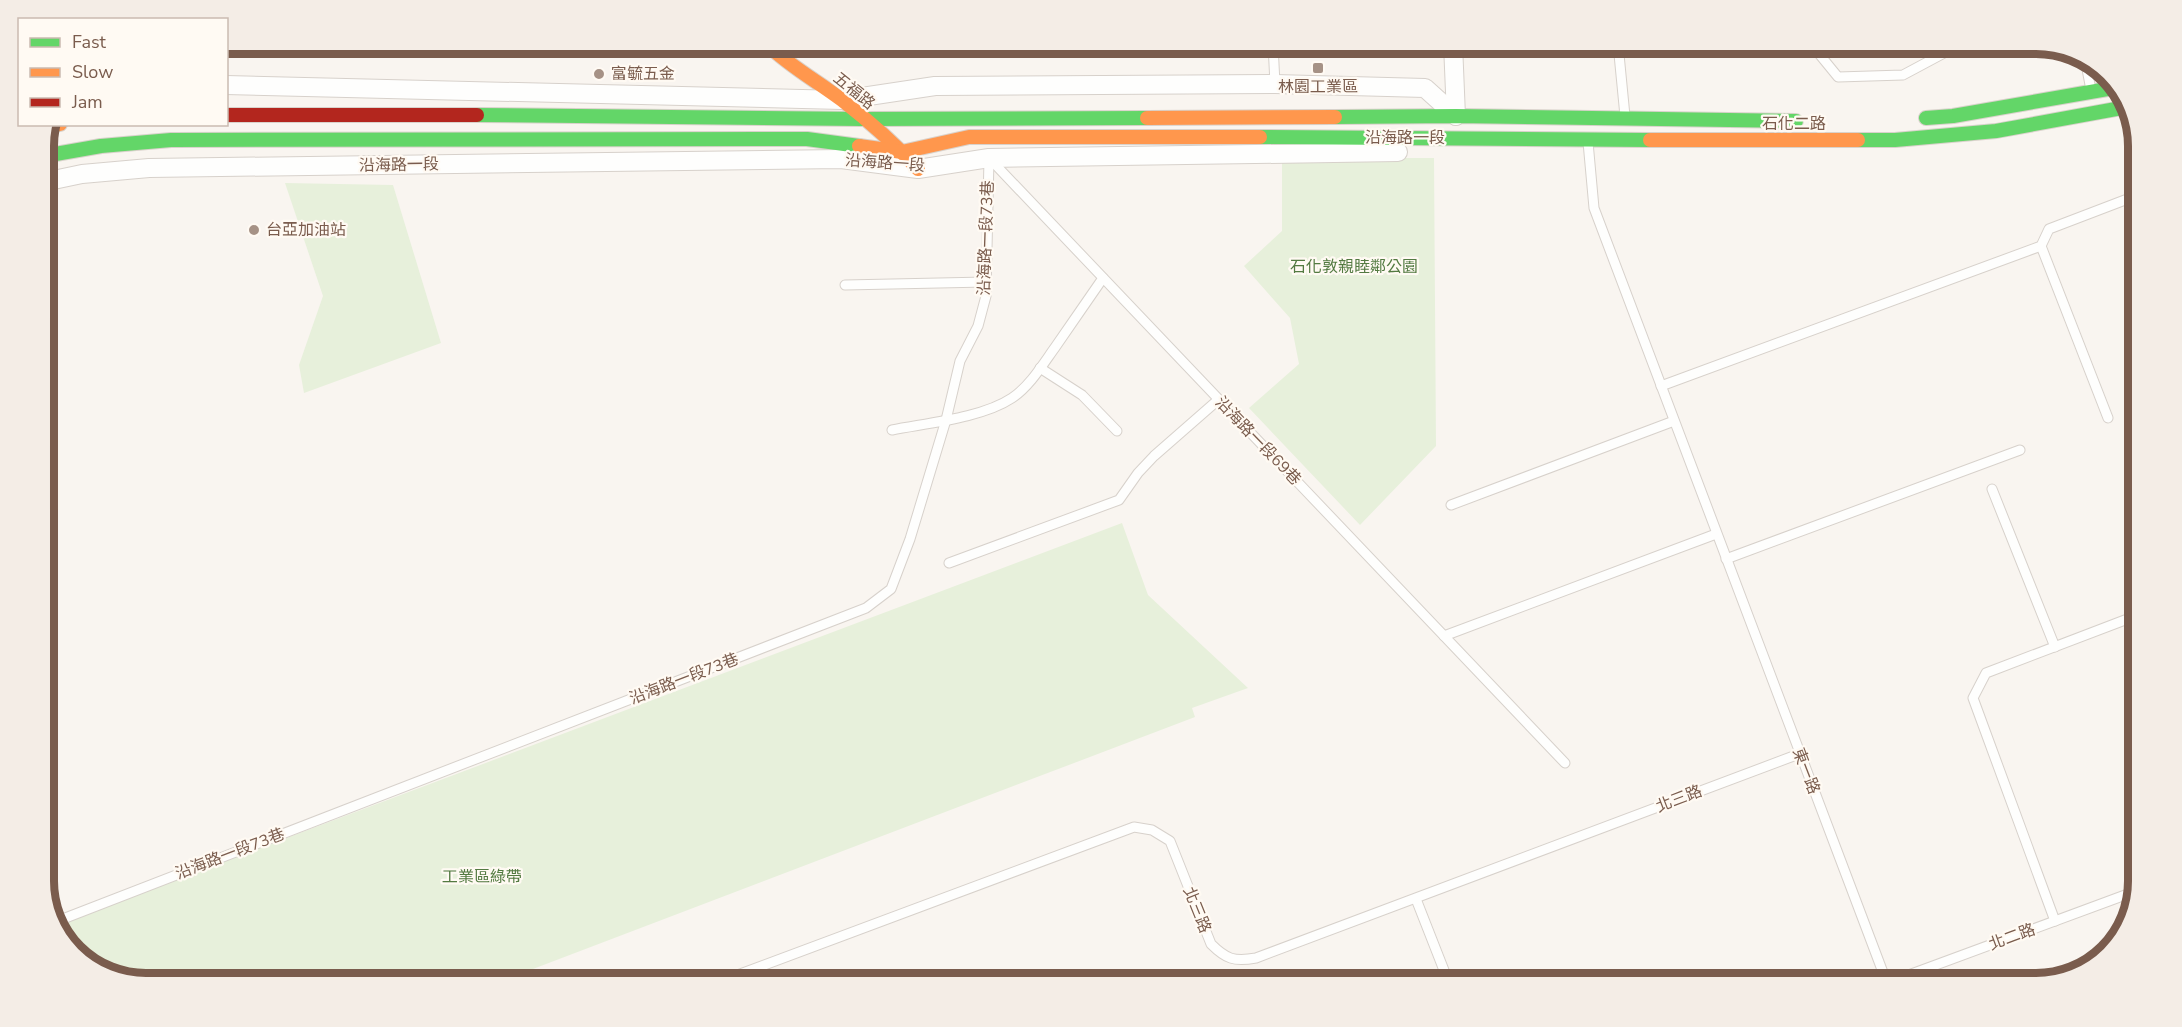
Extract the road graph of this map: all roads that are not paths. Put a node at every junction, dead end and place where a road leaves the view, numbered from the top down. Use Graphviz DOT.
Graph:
graph roads {
  1 [pos="777,54"];
  2 [pos="1274,54"];
  3 [pos="1453,54"];
  4 [pos="1619,54"];
  5 [pos="1819,54"];
  6 [pos="1942,54"];
  7 [pos="2087,70"];
  8 [pos="1275,84"];
  9 [pos="228,85"];
  10 [pos="2108,89"];
  11 [pos="2092,92"];
  12 [pos="842,100"];
  13 [pos="2120,108"];
  14 [pos="228,115"];
  15 [pos="1456,116"];
  16 [pos="952,117"];
  17 [pos="862,119"];
  18 [pos="1587,119"];
  19 [pos="1625,119"];
  20 [pos="1907,120"];
  21 [pos="1815,122"];
  22 [pos="1458,138"];
  23 [pos="1587,138"];
  24 [pos="1627,139"];
  25 [pos="979,148"];
  26 [pos="902,152"];
  27 [pos="54,154"];
  28 [pos="918,169"];
  29 [pos="54,180"];
  30 [pos="2128,199"];
  31 [pos="2041,246"];
  32 [pos="1103,278"];
  33 [pos="986,282"];
  34 [pos="845,285"];
  35 [pos="1040,368"];
  36 [pos="1660,386"];
  37 [pos="1218,400"];
  38 [pos="2108,418"];
  39 [pos="946,420"];
  40 [pos="1674,421"];
  41 [pos="892,430"];
  42 [pos="1116,431"];
  43 [pos="2020,450"];
  44 [pos="1992,489"];
  45 [pos="1450,505"];
  46 [pos="1716,534"];
  47 [pos="1726,559"];
  48 [pos="949,563"];
  49 [pos="2128,619"];
  50 [pos="1444,636"];
  51 [pos="2055,647"];
  52 [pos="1799,754"];
  53 [pos="1565,764"];
  54 [pos="2126,895"];
  55 [pos="1416,899"];
  56 [pos="62,919"];
  57 [pos="2055,921"];
  58 [pos="745,973"];
  59 [pos="1445,973"];
  60 [pos="1883,973"];
  61 [pos="1916,973"];
  1 -- 12 [label="main road, 五福路"];
  2 -- 8 [label="lane"];
  3 -- 15 [label="street"];
  4 -- 19 [label="lane"];
  5 -- 6 [label="lane"];
  7 -- 11 [label="lane"];
  8 -- 12 [label="street, 沿海路一段"];
  8 -- 15 [label="street, 沿海路一段"];
  9 -- 12 [label="street, 沿海路一段"];
  10 -- 11 [label="main road"];
  11 -- 20 [label="main road"];
  12 -- 17 [label="main road, 五福路"];
  13 -- 24 [label="main road, 石化二路"];
  14 -- 17 [label="main road, 沿海路一段"];
  15 -- 16 [label="main road, 沿海路一段"];
  15 -- 18 [label="main road, 石化二路"];
  15 -- 22 [label="lane"];
  16 -- 17 [label="main road, 沿海路一段"];
  16 -- 25 [label="lane, 沿海路一段69巷"];
  17 -- 26 [label="main road, 五福路"];
  18 -- 19 [label="main road, 石化二路"];
  18 -- 23 [label="lane, 東一路"];
  19 -- 21 [label="main road, 石化二路"];
  19 -- 24 [label="lane"];
  22 -- 23 [label="main road, 石化二路"];
  22 -- 25 [label="main road, 沿海路一段"];
  22 -- 25 [label="street, 沿海路一段"];
  23 -- 24 [label="main road, 石化二路"];
  23 -- 36 [label="lane, 東一路"];
  25 -- 26 [label="main road, 沿海路一段"];
  25 -- 28 [label="street, 沿海路一段"];
  25 -- 32 [label="lane, 沿海路一段69巷"];
  25 -- 33 [label="lane, 沿海路一段73巷"];
  26 -- 27 [label="main road, 沿海路一段"];
  26 -- 28 [label="main road, 五福路"];
  28 -- 29 [label="street, 沿海路一段"];
  30 -- 31 [label="lane"];
  31 -- 36 [label="lane"];
  31 -- 38 [label="lane"];
  32 -- 35 [label="lane"];
  32 -- 37 [label="lane, 沿海路一段69巷"];
  33 -- 34 [label="lane"];
  33 -- 39 [label="lane, 沿海路一段73巷"];
  35 -- 39 [label="lane"];
  35 -- 42 [label="lane"];
  36 -- 40 [label="lane, 東一路"];
  37 -- 48 [label="lane"];
  37 -- 50 [label="lane, 沿海路一段69巷"];
  39 -- 41 [label="lane"];
  39 -- 56 [label="lane, 沿海路一段73巷"];
  40 -- 45 [label="lane"];
  40 -- 46 [label="lane, 東一路"];
  43 -- 47 [label="lane"];
  44 -- 51 [label="lane"];
  46 -- 47 [label="lane, 東一路"];
  46 -- 50 [label="lane"];
  47 -- 52 [label="lane, 東一路"];
  49 -- 51 [label="lane"];
  50 -- 53 [label="lane, 沿海路一段69巷"];
  51 -- 57 [label="lane"];
  52 -- 55 [label="lane, 北三路"];
  52 -- 60 [label="lane, 東一路"];
  54 -- 57 [label="lane, 北二路"];
  55 -- 58 [label="lane, 北三路"];
  55 -- 59 [label="lane"];
  57 -- 61 [label="lane, 北二路"];
}
